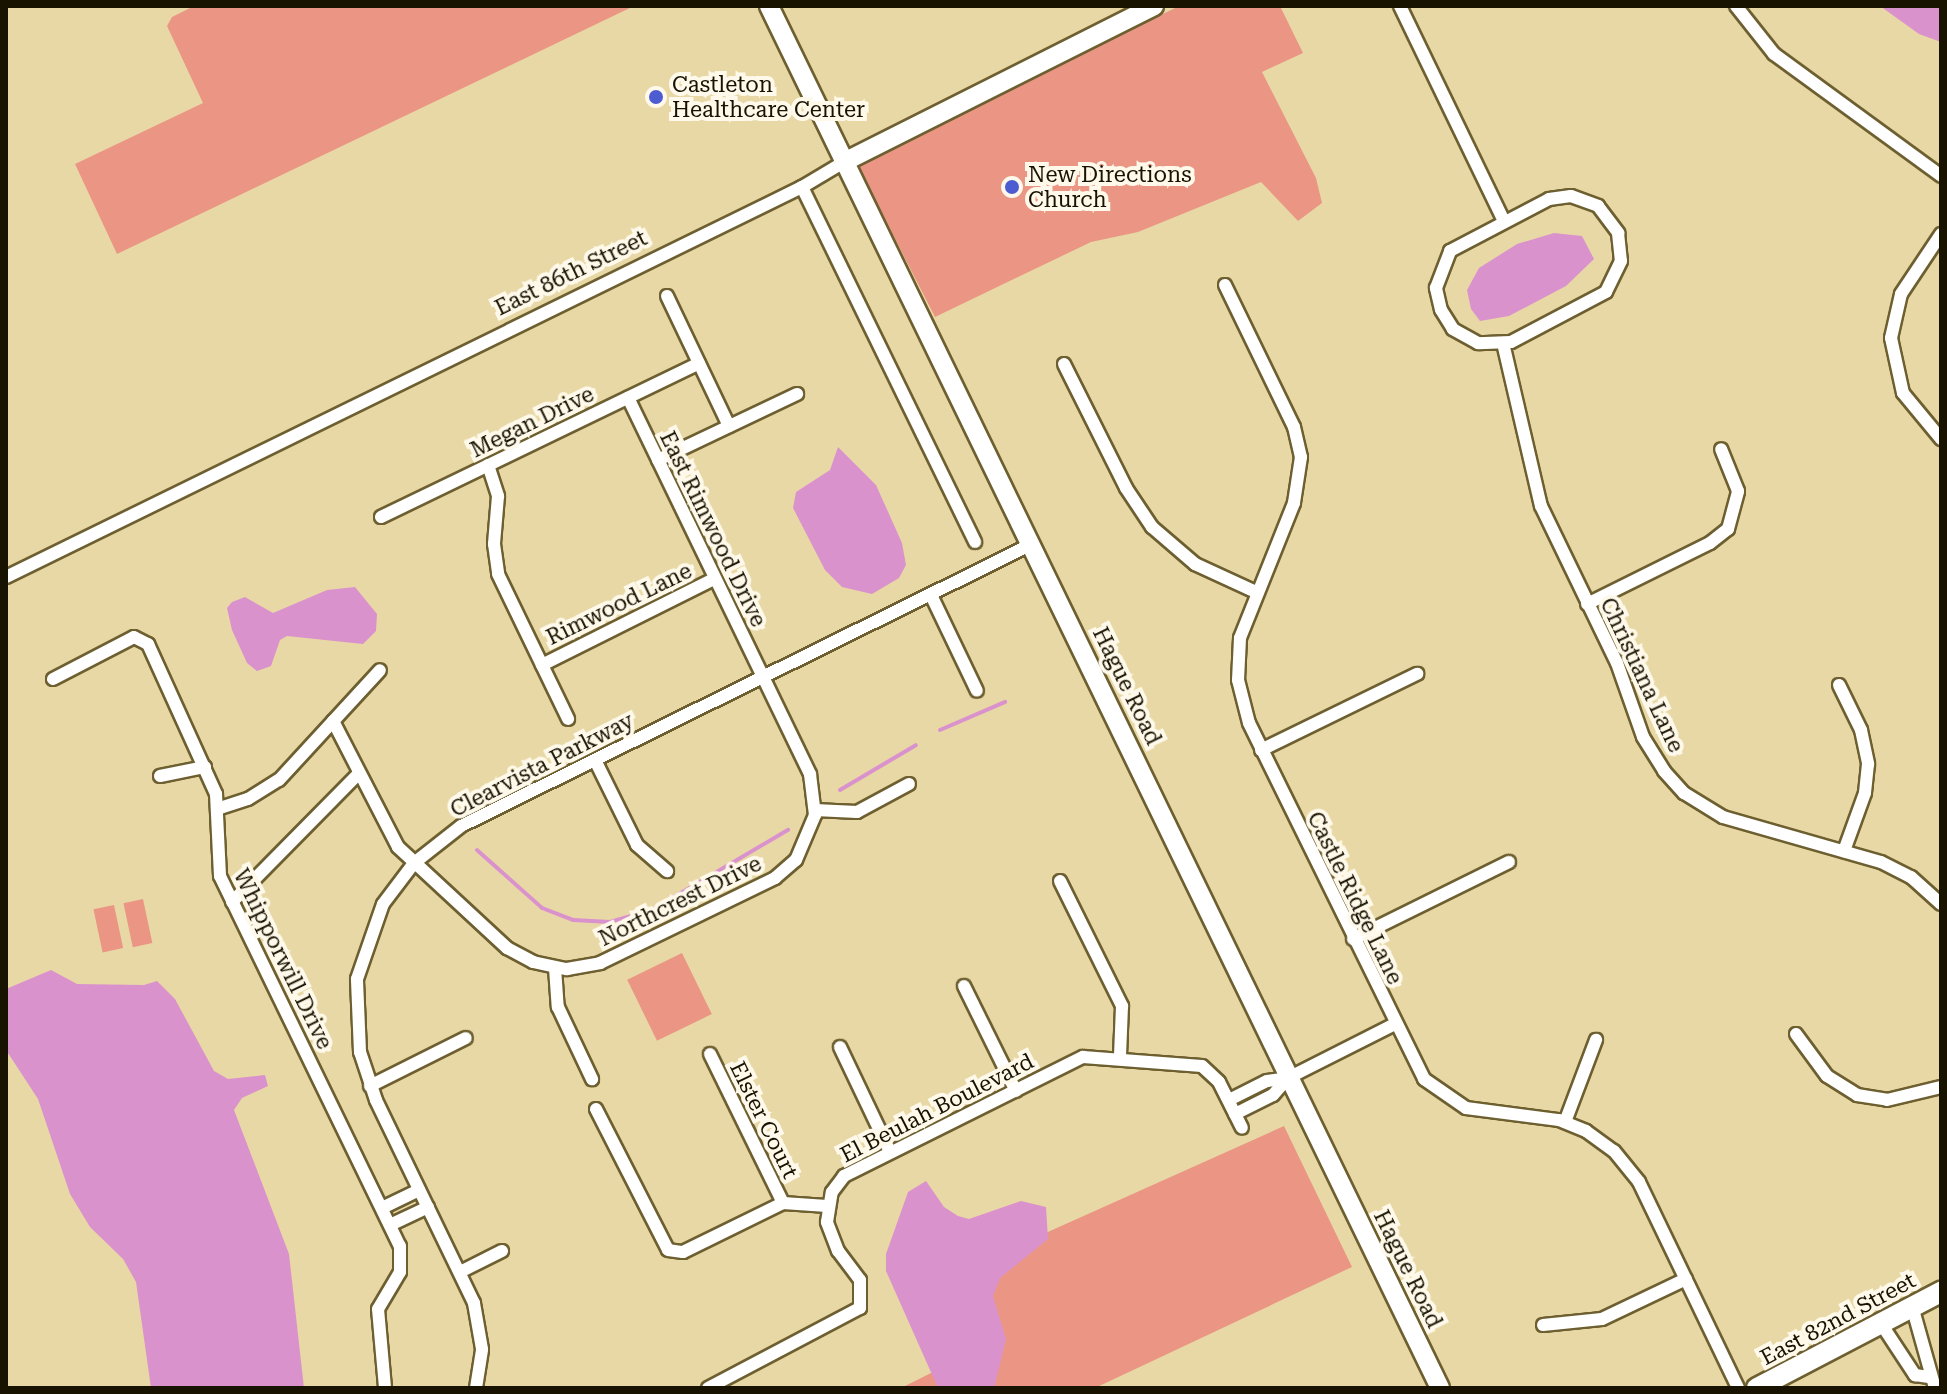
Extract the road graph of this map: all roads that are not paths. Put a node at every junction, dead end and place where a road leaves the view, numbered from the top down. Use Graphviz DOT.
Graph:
graph roads {
  1 [pos="769,6"];
  2 [pos="1154,6"];
  3 [pos="1400,6"];
  4 [pos="1736,6"];
  5 [pos="844,162"];
  6 [pos="1941,176"];
  7 [pos="802,187"];
  8 [pos="1504,221"];
  9 [pos="1941,234"];
  10 [pos="1225,285"];
  11 [pos="667,296"];
  12 [pos="1503,343"];
  13 [pos="699,363"];
  14 [pos="1064,364"];
  15 [pos="797,394"];
  16 [pos="628,398"];
  17 [pos="729,426"];
  18 [pos="1941,439"];
  19 [pos="1721,449"];
  20 [pos="658,460"];
  21 [pos="488,465"];
  22 [pos="381,517"];
  23 [pos="975,542"];
  24 [pos="1030,545"];
  25 [pos="6,577"];
  26 [pos="714,579"];
  27 [pos="1256,592"];
  28 [pos="931,595"];
  29 [pos="1587,604"];
  30 [pos="542,665"];
  31 [pos="380,670"];
  32 [pos="1417,674"];
  33 [pos="762,678"];
  34 [pos="53,679"];
  35 [pos="1839,685"];
  36 [pos="977,691"];
  37 [pos="568,719"];
  38 [pos="333,721"];
  39 [pos="1261,750"];
  40 [pos="595,760"];
  41 [pos="205,767"];
  42 [pos="359,773"];
  43 [pos="160,776"];
  44 [pos="909,784"];
  45 [pos="220,808"];
  46 [pos="815,810"];
  47 [pos="1844,851"];
  48 [pos="1509,862"];
  49 [pos="414,863"];
  50 [pos="667,871"];
  51 [pos="1060,881"];
  52 [pos="232,902"];
  53 [pos="1941,904"];
  54 [pos="1353,939"];
  55 [pos="555,968"];
  56 [pos="964,986"];
  57 [pos="1395,1024"];
  58 [pos="1796,1034"];
  59 [pos="466,1038"];
  60 [pos="1596,1040"];
  61 [pos="840,1047"];
  62 [pos="710,1054"];
  63 [pos="1120,1056"];
  64 [pos="1288,1078"];
  65 [pos="592,1079"];
  66 [pos="370,1086"];
  67 [pos="1941,1087"];
  68 [pos="1016,1091"];
  69 [pos="1229,1100"];
  70 [pos="596,1109"];
  71 [pos="1235,1114"];
  72 [pos="1565,1122"];
  73 [pos="1242,1128"];
  74 [pos="890,1152"];
  75 [pos="419,1190"];
  76 [pos="783,1203"];
  77 [pos="827,1206"];
  78 [pos="428,1207"];
  79 [pos="382,1208"];
  80 [pos="390,1225"];
  81 [pos="502,1251"];
  82 [pos="460,1272"];
  83 [pos="1686,1279"];
  84 [pos="1941,1292"];
  85 [pos="1912,1306"];
  86 [pos="1880,1322"];
  87 [pos="1543,1325"];
  88 [pos="1932,1383"];
  89 [pos="385,1388"];
  90 [pos="476,1388"];
  91 [pos="708,1388"];
  92 [pos="1440,1388"];
  93 [pos="1738,1388"];
  94 [pos="1757,1388"];
  1 -- 5 [label="street, Hague Road"];
  2 -- 5 [label="street, East 86th Street"];
  3 -- 8 [label="street"];
  4 -- 6 [label="street"];
  5 -- 7 [label="street, East 86th Street"];
  5 -- 24 [label="street, Hague Road"];
  7 -- 23 [label="street"];
  7 -- 25 [label="street, East 86th Street"];
  8 -- 12 [label="street"];
  8 -- 12 [label="street"];
  9 -- 18 [label="street"];
  10 -- 27 [label="street, Castle Ridge Lane"];
  11 -- 13 [label="street"];
  12 -- 29 [label="street, Christiana Lane"];
  13 -- 16 [label="street, Megan Drive"];
  13 -- 17 [label="street"];
  14 -- 27 [label="street"];
  15 -- 17 [label="street"];
  16 -- 20 [label="street, East Rimwood Drive"];
  16 -- 21 [label="street, Megan Drive"];
  17 -- 20 [label="street"];
  19 -- 29 [label="street"];
  20 -- 26 [label="street, East Rimwood Drive"];
  21 -- 22 [label="street, Megan Drive"];
  21 -- 30 [label="street"];
  24 -- 28 [label="street, Clearvista Parkway"];
  24 -- 64 [label="street, Hague Road"];
  26 -- 30 [label="street, Rimwood Lane"];
  26 -- 33 [label="street, East Rimwood Drive"];
  27 -- 39 [label="street, Castle Ridge Lane"];
  28 -- 33 [label="street, Clearvista Parkway"];
  28 -- 36 [label="street"];
  29 -- 47 [label="street, Christiana Lane"];
  30 -- 37 [label="street"];
  31 -- 38 [label="street"];
  32 -- 39 [label="street"];
  33 -- 40 [label="street, Clearvista Parkway"];
  33 -- 46 [label="street, Northcrest Drive"];
  34 -- 41 [label="street, Whipporwill Drive"];
  35 -- 47 [label="street"];
  38 -- 42 [label="street, Northcrest Drive"];
  38 -- 45 [label="street"];
  39 -- 54 [label="street, Castle Ridge Lane"];
  40 -- 49 [label="street, Clearvista Parkway"];
  40 -- 50 [label="street"];
  41 -- 43 [label="street"];
  41 -- 45 [label="street, Whipporwill Drive"];
  42 -- 49 [label="street, Northcrest Drive"];
  42 -- 52 [label="street"];
  44 -- 46 [label="street"];
  45 -- 52 [label="street, Whipporwill Drive"];
  46 -- 55 [label="street, Northcrest Drive"];
  47 -- 53 [label="street, Christiana Lane"];
  48 -- 54 [label="street"];
  49 -- 55 [label="street, Northcrest Drive"];
  49 -- 66 [label="street, Clearvista Parkway"];
  51 -- 63 [label="street"];
  52 -- 79 [label="street, Whipporwill Drive"];
  54 -- 57 [label="street, Castle Ridge Lane"];
  55 -- 65 [label="street"];
  56 -- 68 [label="street"];
  57 -- 64 [label="street"];
  57 -- 72 [label="street, Castle Ridge Lane"];
  58 -- 67 [label="street"];
  59 -- 66 [label="street"];
  60 -- 72 [label="street"];
  61 -- 74 [label="street"];
  62 -- 76 [label="street, Elster Court"];
  63 -- 68 [label="street, El Beulah Boulevard"];
  63 -- 69 [label="street, El Beulah Boulevard"];
  64 -- 69 [label="street"];
  64 -- 71 [label="street"];
  64 -- 92 [label="street, Hague Road"];
  66 -- 75 [label="street, Clearvista Parkway"];
  68 -- 74 [label="street, El Beulah Boulevard"];
  69 -- 71 [label="street, El Beulah Boulevard"];
  70 -- 76 [label="street"];
  71 -- 73 [label="street, El Beulah Boulevard"];
  72 -- 83 [label="street, Castle Ridge Lane"];
  74 -- 77 [label="street, El Beulah Boulevard"];
  75 -- 78 [label="street, Clearvista Parkway"];
  75 -- 79 [label="street"];
  76 -- 77 [label="street"];
  77 -- 91 [label="street"];
  78 -- 80 [label="street"];
  78 -- 82 [label="street, Clearvista Parkway"];
  79 -- 80 [label="street, Whipporwill Drive"];
  80 -- 89 [label="street, Whipporwill Drive"];
  81 -- 82 [label="street"];
  82 -- 90 [label="street, Clearvista Parkway"];
  83 -- 87 [label="street"];
  83 -- 93 [label="street, Castle Ridge Lane"];
  84 -- 85 [label="main road, East 82nd Street"];
  85 -- 86 [label="main road, East 82nd Street"];
  85 -- 88 [label="street"];
  86 -- 88 [label="street"];
  86 -- 94 [label="main road, East 82nd Street"];
}
